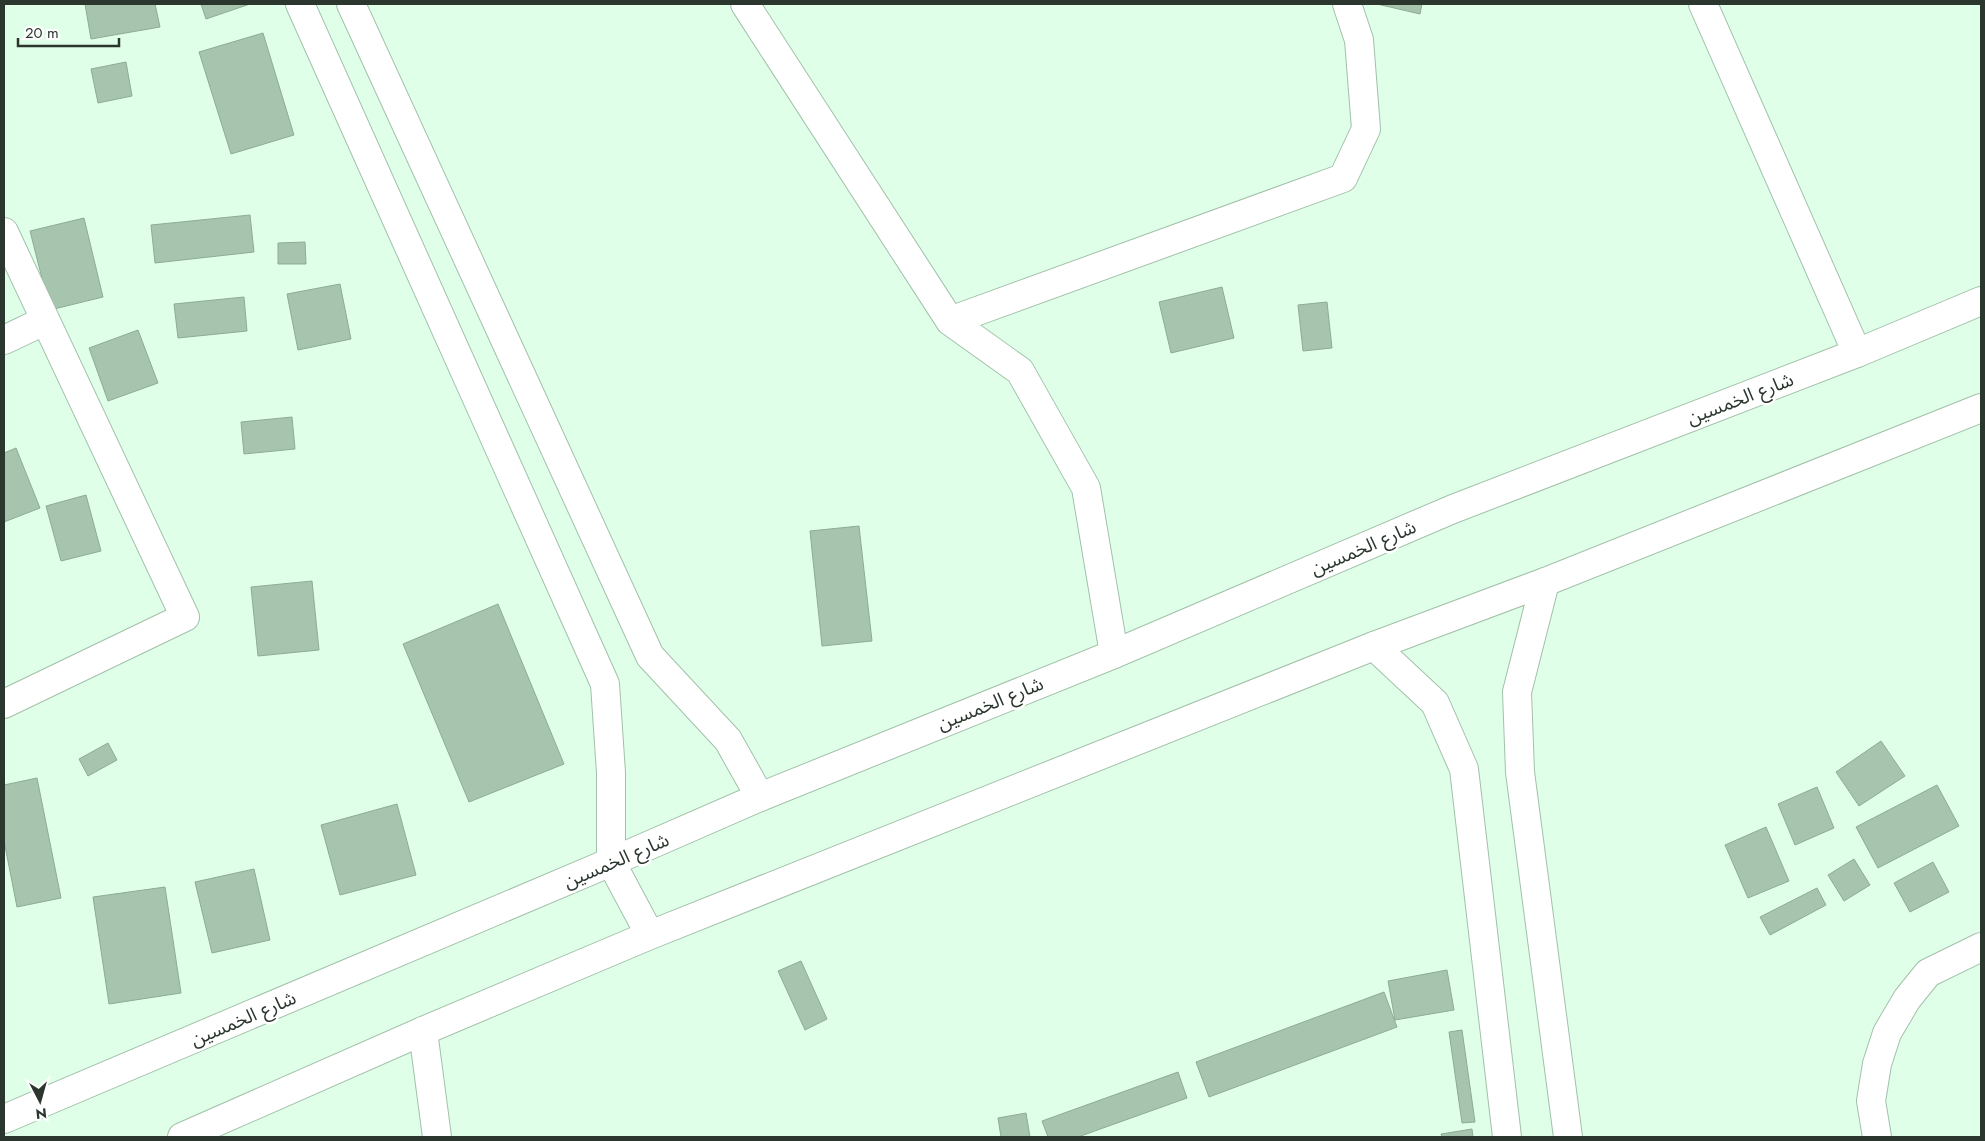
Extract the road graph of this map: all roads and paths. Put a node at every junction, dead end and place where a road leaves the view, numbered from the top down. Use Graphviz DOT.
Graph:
graph roads {
  1 [pos="300,4"];
  2 [pos="351,4"];
  3 [pos="745,4"];
  4 [pos="1347,4"];
  5 [pos="1703,4"];
  6 [pos="4,232"];
  7 [pos="1981,301"];
  8 [pos="44,321"];
  9 [pos="950,321"];
  10 [pos="4,340"];
  11 [pos="1857,352"];
  12 [pos="1981,408"];
  13 [pos="1545,582"];
  14 [pos="1374,646"];
  15 [pos="1114,654"];
  16 [pos="4,704"];
  17 [pos="760,796"];
  18 [pos="611,862"];
  19 [pos="650,935"];
  20 [pos="1981,947"];
  21 [pos="423,1032"];
  22 [pos="4,1119"];
  23 [pos="182,1137"];
  24 [pos="437,1137"];
  25 [pos="1507,1137"];
  26 [pos="1568,1137"];
  27 [pos="1877,1137"];
  1 -- 18 [label="street"];
  2 -- 17 [label="street"];
  3 -- 9 [label="street"];
  4 -- 9 [label="street"];
  5 -- 11 [label="street"];
  6 -- 8 [label="street"];
  7 -- 11 [label="street, شارع الخمسين"];
  8 -- 10 [label="street"];
  8 -- 16 [label="street"];
  9 -- 15 [label="street"];
  11 -- 15 [label="street, شارع الخمسين"];
  12 -- 13 [label="street"];
  13 -- 14 [label="street"];
  13 -- 26 [label="street"];
  14 -- 19 [label="street"];
  14 -- 25 [label="street"];
  15 -- 17 [label="street, شارع الخمسين"];
  17 -- 18 [label="street, شارع الخمسين"];
  18 -- 19 [label="street"];
  18 -- 22 [label="street, شارع الخمسين"];
  19 -- 21 [label="street"];
  20 -- 27 [label="street"];
  21 -- 23 [label="street"];
  21 -- 24 [label="street"];
}
